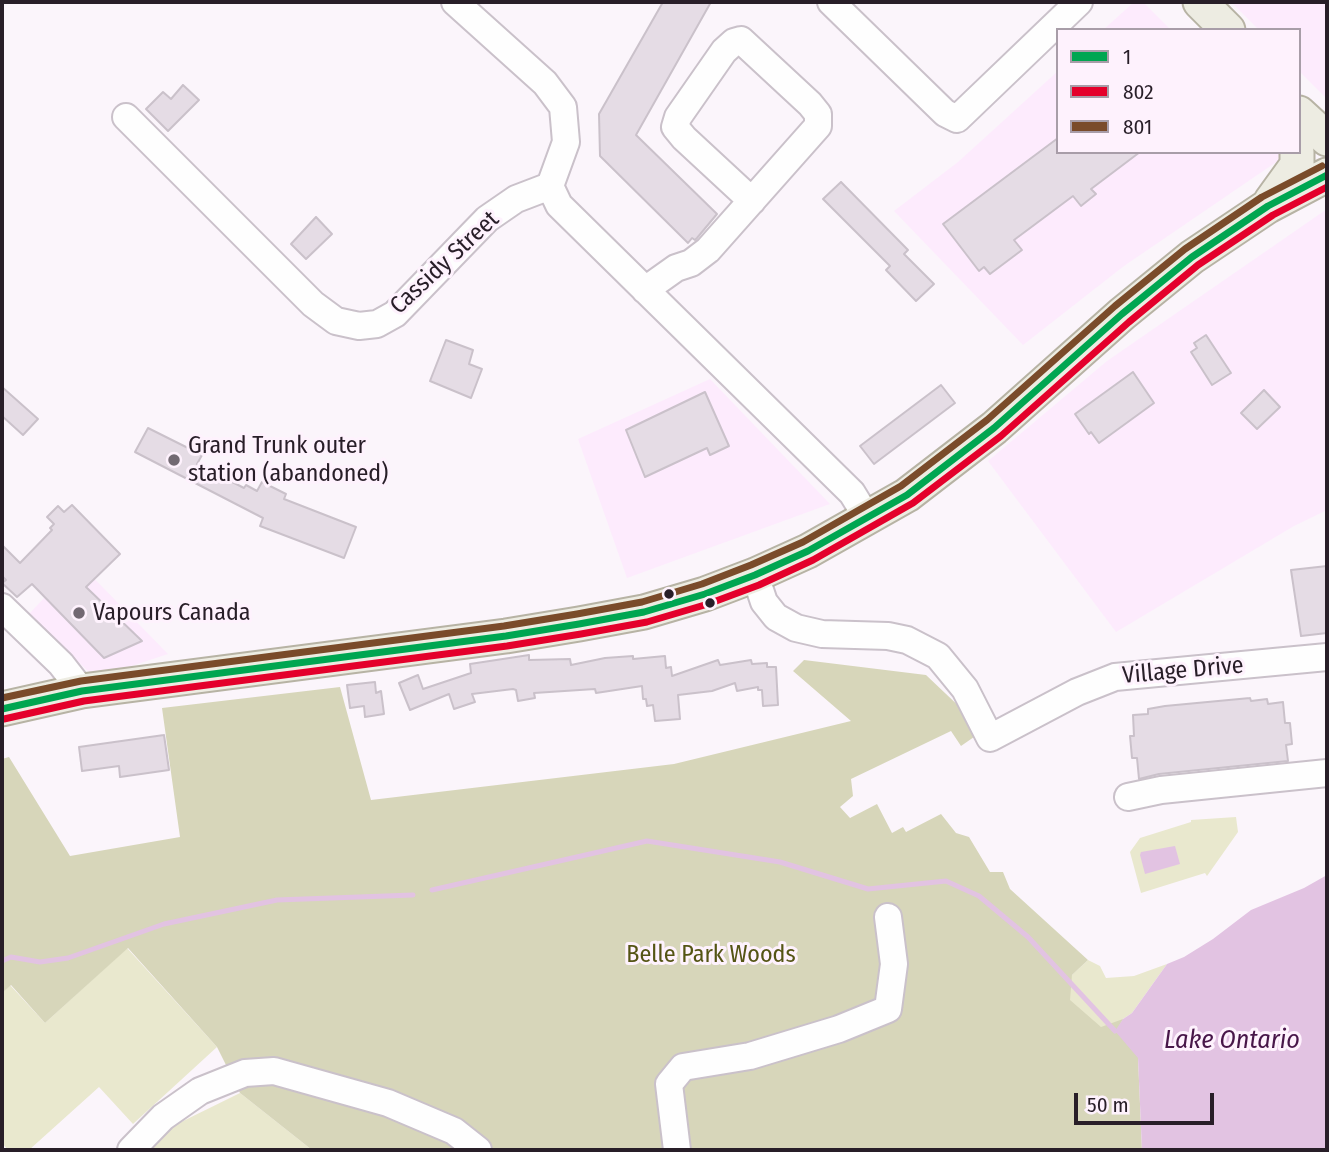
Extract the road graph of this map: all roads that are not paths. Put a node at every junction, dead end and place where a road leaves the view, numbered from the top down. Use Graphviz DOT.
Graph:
graph roads {
  1 [pos="455,2"];
  2 [pos="1180,2"];
  3 [pos="1200,2"];
  4 [pos="843,6"];
  5 [pos="1066,6"];
  6 [pos="1200,28"];
  7 [pos="1226,28"];
  8 [pos="1301,115"];
  9 [pos="126,117"];
  10 [pos="1327,139"];
  11 [pos="1297,154"];
  12 [pos="1327,175"];
  13 [pos="550,186"];
  14 [pos="752,201"];
  15 [pos="1268,206"];
  16 [pos="645,290"];
  17 [pos="868,519"];
  18 [pos="755,575"];
  19 [pos="2,607"];
  20 [pos="1327,657"];
  21 [pos="82,691"];
  22 [pos="2,709"];
  23 [pos="1327,773"];
  24 [pos="1128,797"];
  25 [pos="888,917"];
  26 [pos="131,1150"];
  27 [pos="478,1150"];
  28 [pos="677,1150"];
  1 -- 13 [label="street"];
  2 -- 6 [label="main road"];
  3 -- 7 [label="main road"];
  4 -- 5 [label="street"];
  8 -- 10 [label="main road"];
  9 -- 13 [label="street, Cassidy Street"];
  11 -- 15 [label="main road"];
  12 -- 15 [label="main road"];
  13 -- 16 [label="street"];
  14 -- 14 [label="street"];
  14 -- 16 [label="street"];
  15 -- 17 [label="main road"];
  16 -- 17 [label="street"];
  17 -- 18 [label="main road"];
  18 -- 20 [label="street, Village Drive"];
  18 -- 21 [label="main road"];
  19 -- 21 [label="street"];
  21 -- 22 [label="main road"];
  23 -- 24 [label="street"];
  25 -- 28 [label="street"];
  26 -- 27 [label="street"];
}
